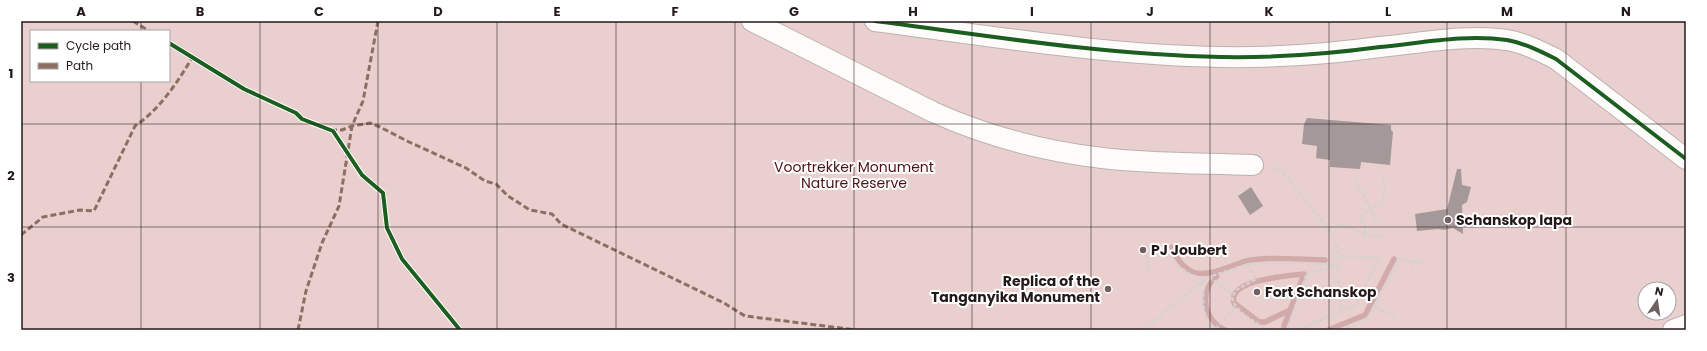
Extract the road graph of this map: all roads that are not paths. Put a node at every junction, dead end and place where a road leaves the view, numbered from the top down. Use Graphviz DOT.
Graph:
graph roads {
  1 [pos="752,21"];
  2 [pos="875,21"];
  3 [pos="1686,159"];
  4 [pos="1253,165"];
  5 [pos="1686,325"];
  6 [pos="1673,330"];
  1 -- 4 [label="street"];
  2 -- 3 [label="street"];
  5 -- 6 [label="street"];
}
